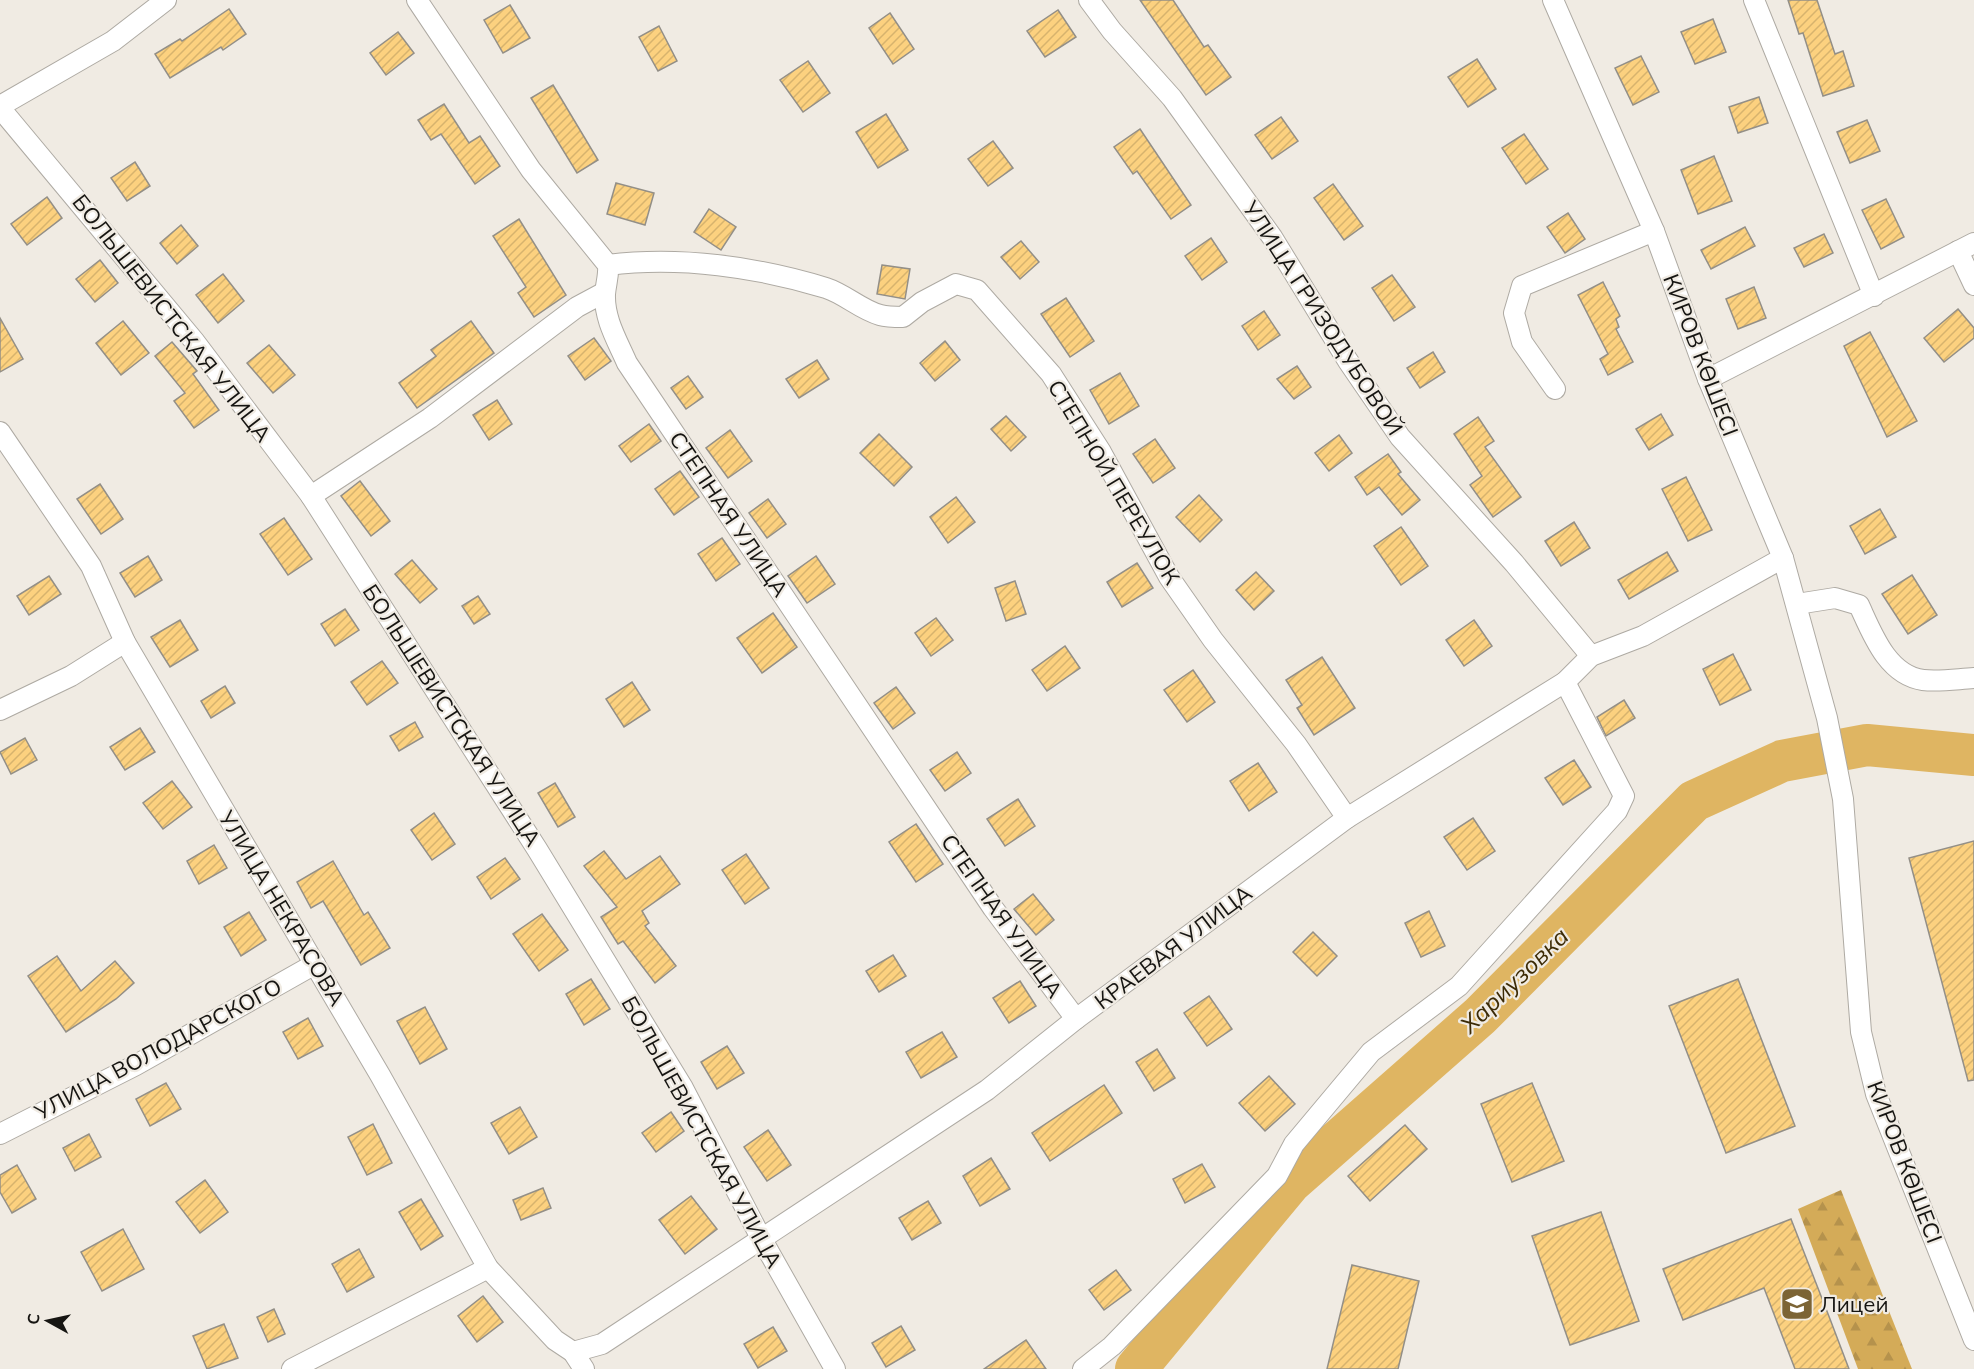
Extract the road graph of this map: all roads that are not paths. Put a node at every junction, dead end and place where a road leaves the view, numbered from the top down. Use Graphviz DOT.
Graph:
graph roads {
  1 [pos="166,0"];
  2 [pos="417,0"];
  3 [pos="1089,0"];
  4 [pos="1553,0"];
  5 [pos="1754,0"];
  6 [pos="0,107"];
  7 [pos="1654,231"];
  8 [pos="1966,247"];
  9 [pos="608,265"];
  10 [pos="1974,285"];
  11 [pos="605,292"];
  12 [pos="1874,296"];
  13 [pos="1708,379"];
  14 [pos="1555,389"];
  15 [pos="0,432"];
  16 [pos="312,496"];
  17 [pos="1783,558"];
  18 [pos="1797,604"];
  19 [pos="125,642"];
  20 [pos="1591,656"];
  21 [pos="1974,678"];
  22 [pos="1565,682"];
  23 [pos="0,710"];
  24 [pos="1347,818"];
  25 [pos="315,964"];
  26 [pos="1076,1019"];
  27 [pos="0,1134"];
  28 [pos="761,1238"];
  29 [pos="488,1268"];
  30 [pos="1974,1340"];
  31 [pos="573,1352"];
  32 [pos="292,1369"];
  33 [pos="584,1369"];
  34 [pos="835,1369"];
  35 [pos="1083,1369"];
  1 -- 6 [label="street"];
  2 -- 9 [label="street"];
  3 -- 20 [label="street, УЛИЦА ГРИЗОДУБОВОЙ"];
  4 -- 7 [label="street, КИРОВ КӨШЕСІ"];
  5 -- 12 [label="street"];
  6 -- 16 [label="street, БОЛЬШЕВИСТСКАЯ УЛИЦА"];
  7 -- 13 [label="street, КИРОВ КӨШЕСІ"];
  7 -- 14 [label="street"];
  8 -- 10 [label="street"];
  8 -- 12 [label="street"];
  9 -- 11 [label="street, СТЕПНАЯ УЛИЦА"];
  9 -- 24 [label="street, СТЕПНОЙ ПЕРЕУЛОК"];
  11 -- 16 [label="street"];
  11 -- 26 [label="street, СТЕПНАЯ УЛИЦА"];
  12 -- 13 [label="street"];
  13 -- 17 [label="street, КИРОВ КӨШЕСІ"];
  15 -- 19 [label="street, УЛИЦА НЕКРАСОВА"];
  16 -- 28 [label="street, БОЛЬШЕВИСТСКАЯ УЛИЦА"];
  17 -- 18 [label="street, КИРОВ КӨШЕСІ"];
  17 -- 20 [label="street, КРАЕВАЯ УЛИЦА"];
  18 -- 21 [label="street"];
  18 -- 30 [label="street, КИРОВ КӨШЕСІ"];
  19 -- 23 [label="street"];
  19 -- 25 [label="street, УЛИЦА НЕКРАСОВА"];
  20 -- 22 [label="street, КРАЕВАЯ УЛИЦА"];
  22 -- 24 [label="street, КРАЕВАЯ УЛИЦА"];
  22 -- 35 [label="street"];
  24 -- 26 [label="street, КРАЕВАЯ УЛИЦА"];
  25 -- 27 [label="street, УЛИЦА ВОЛОДАРСКОГО"];
  25 -- 29 [label="street, УЛИЦА НЕКРАСОВА"];
  26 -- 28 [label="street, КРАЕВАЯ УЛИЦА"];
  28 -- 31 [label="street, КРАЕВАЯ УЛИЦА"];
  28 -- 34 [label="street, БОЛЬШЕВИСТСКАЯ УЛИЦА"];
  29 -- 31 [label="street, УЛИЦА НЕКРАСОВА"];
  29 -- 32 [label="street"];
  31 -- 33 [label="street, УЛИЦА НЕКРАСОВА"];
}
